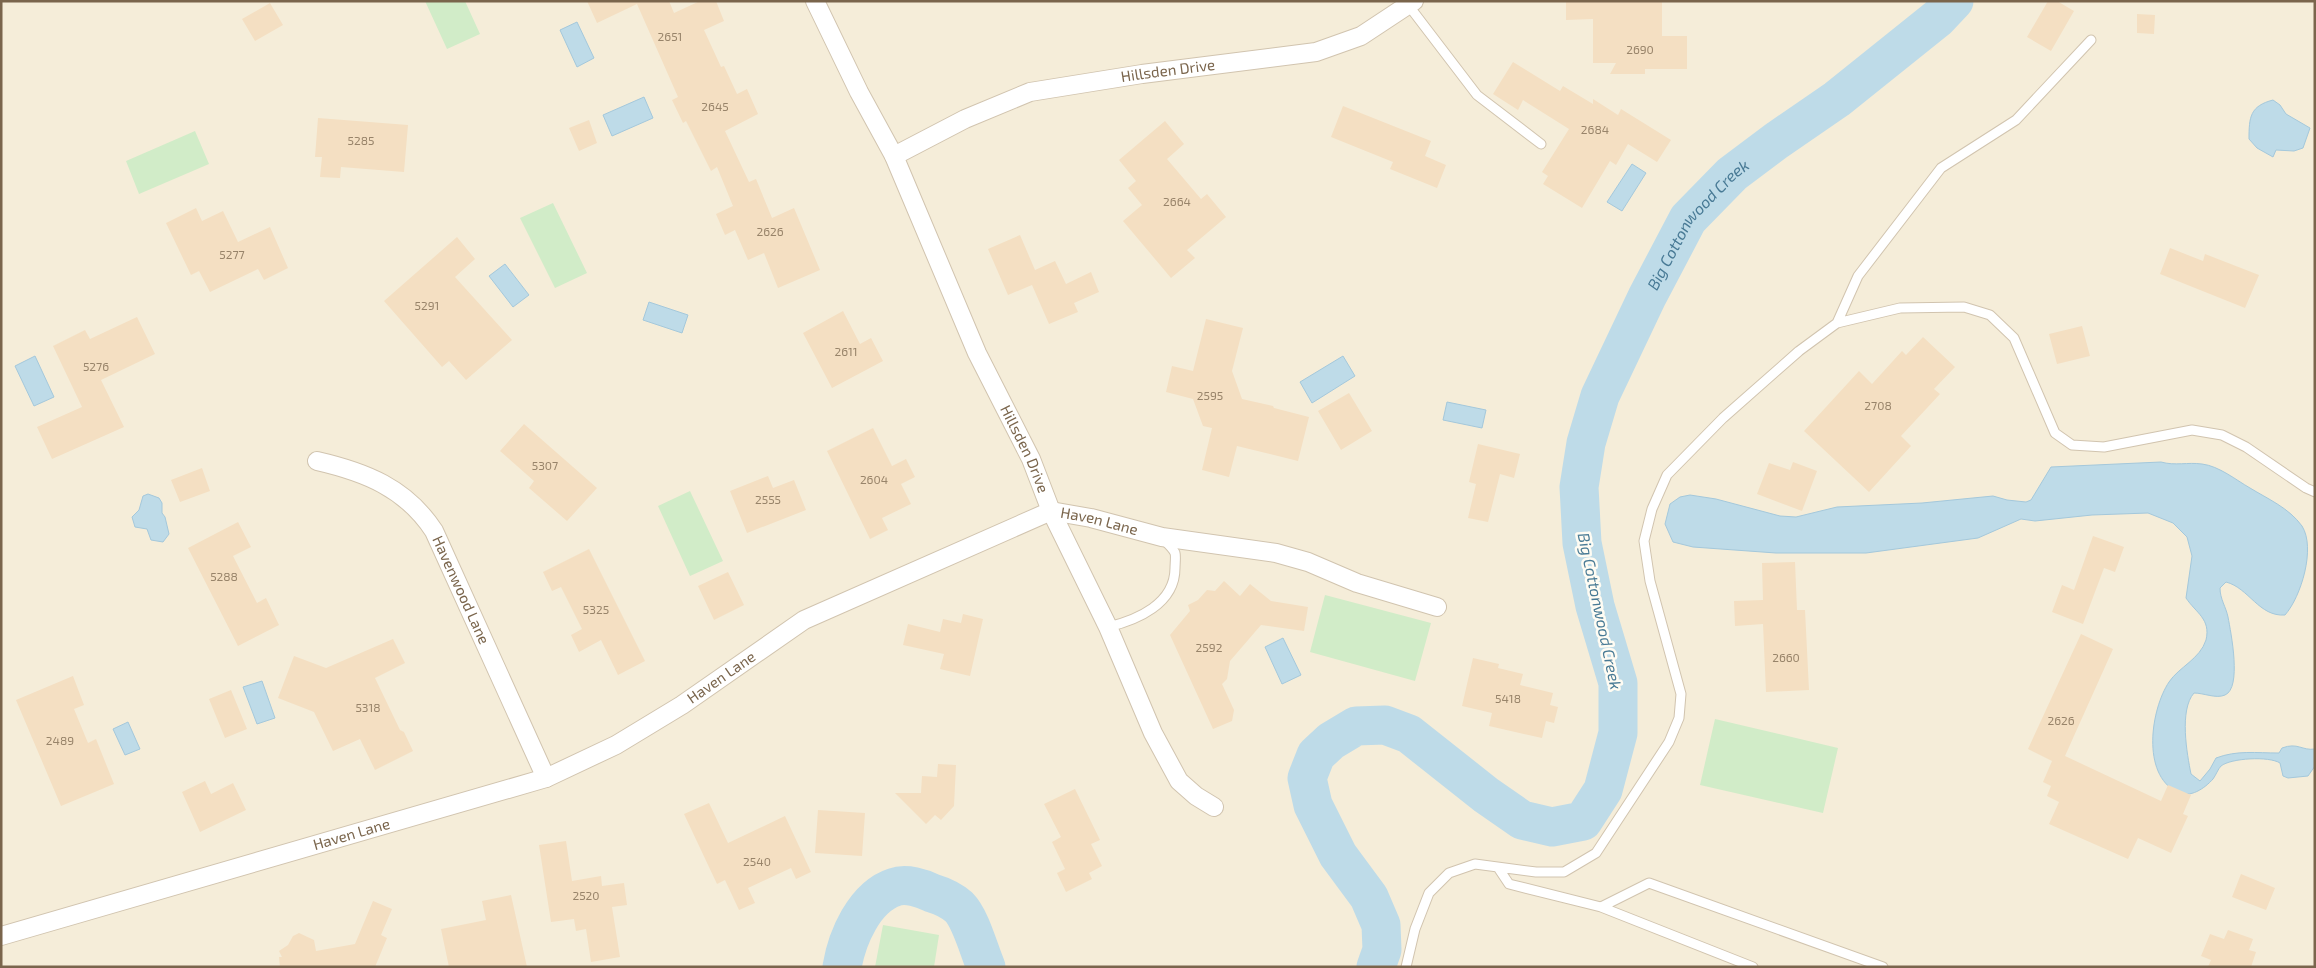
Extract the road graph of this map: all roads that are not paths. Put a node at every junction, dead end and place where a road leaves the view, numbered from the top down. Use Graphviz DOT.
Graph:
graph roads {
  1 [pos="815,1"];
  2 [pos="1411,4"];
  3 [pos="2091,40"];
  4 [pos="1541,144"];
  5 [pos="894,156"];
  6 [pos="1837,323"];
  7 [pos="317,461"];
  8 [pos="2315,492"];
  9 [pos="1051,511"];
  10 [pos="1162,537"];
  11 [pos="1437,607"];
  12 [pos="1108,627"];
  13 [pos="546,778"];
  14 [pos="1214,807"];
  15 [pos="1499,868"];
  16 [pos="1601,907"];
  17 [pos="1,936"];
  18 [pos="1406,967"];
  19 [pos="1753,967"];
  20 [pos="1883,967"];
  1 -- 5 [label="street, Hillsden Drive"];
  2 -- 4 [label="lane"];
  2 -- 5 [label="street, Hillsden Drive"];
  3 -- 6 [label="lane"];
  5 -- 9 [label="street, Hillsden Drive"];
  6 -- 8 [label="lane"];
  6 -- 15 [label="lane"];
  7 -- 13 [label="street, Havenwood Lane"];
  9 -- 10 [label="street, Haven Lane"];
  9 -- 12 [label="street, Hillsden Drive"];
  9 -- 13 [label="street, Haven Lane"];
  10 -- 11 [label="street, Haven Lane"];
  10 -- 12 [label="lane"];
  12 -- 14 [label="street, Hillsden Drive"];
  13 -- 17 [label="street, Haven Lane"];
  15 -- 16 [label="lane"];
  15 -- 18 [label="lane"];
  16 -- 19 [label="lane"];
  16 -- 20 [label="lane"];
}
